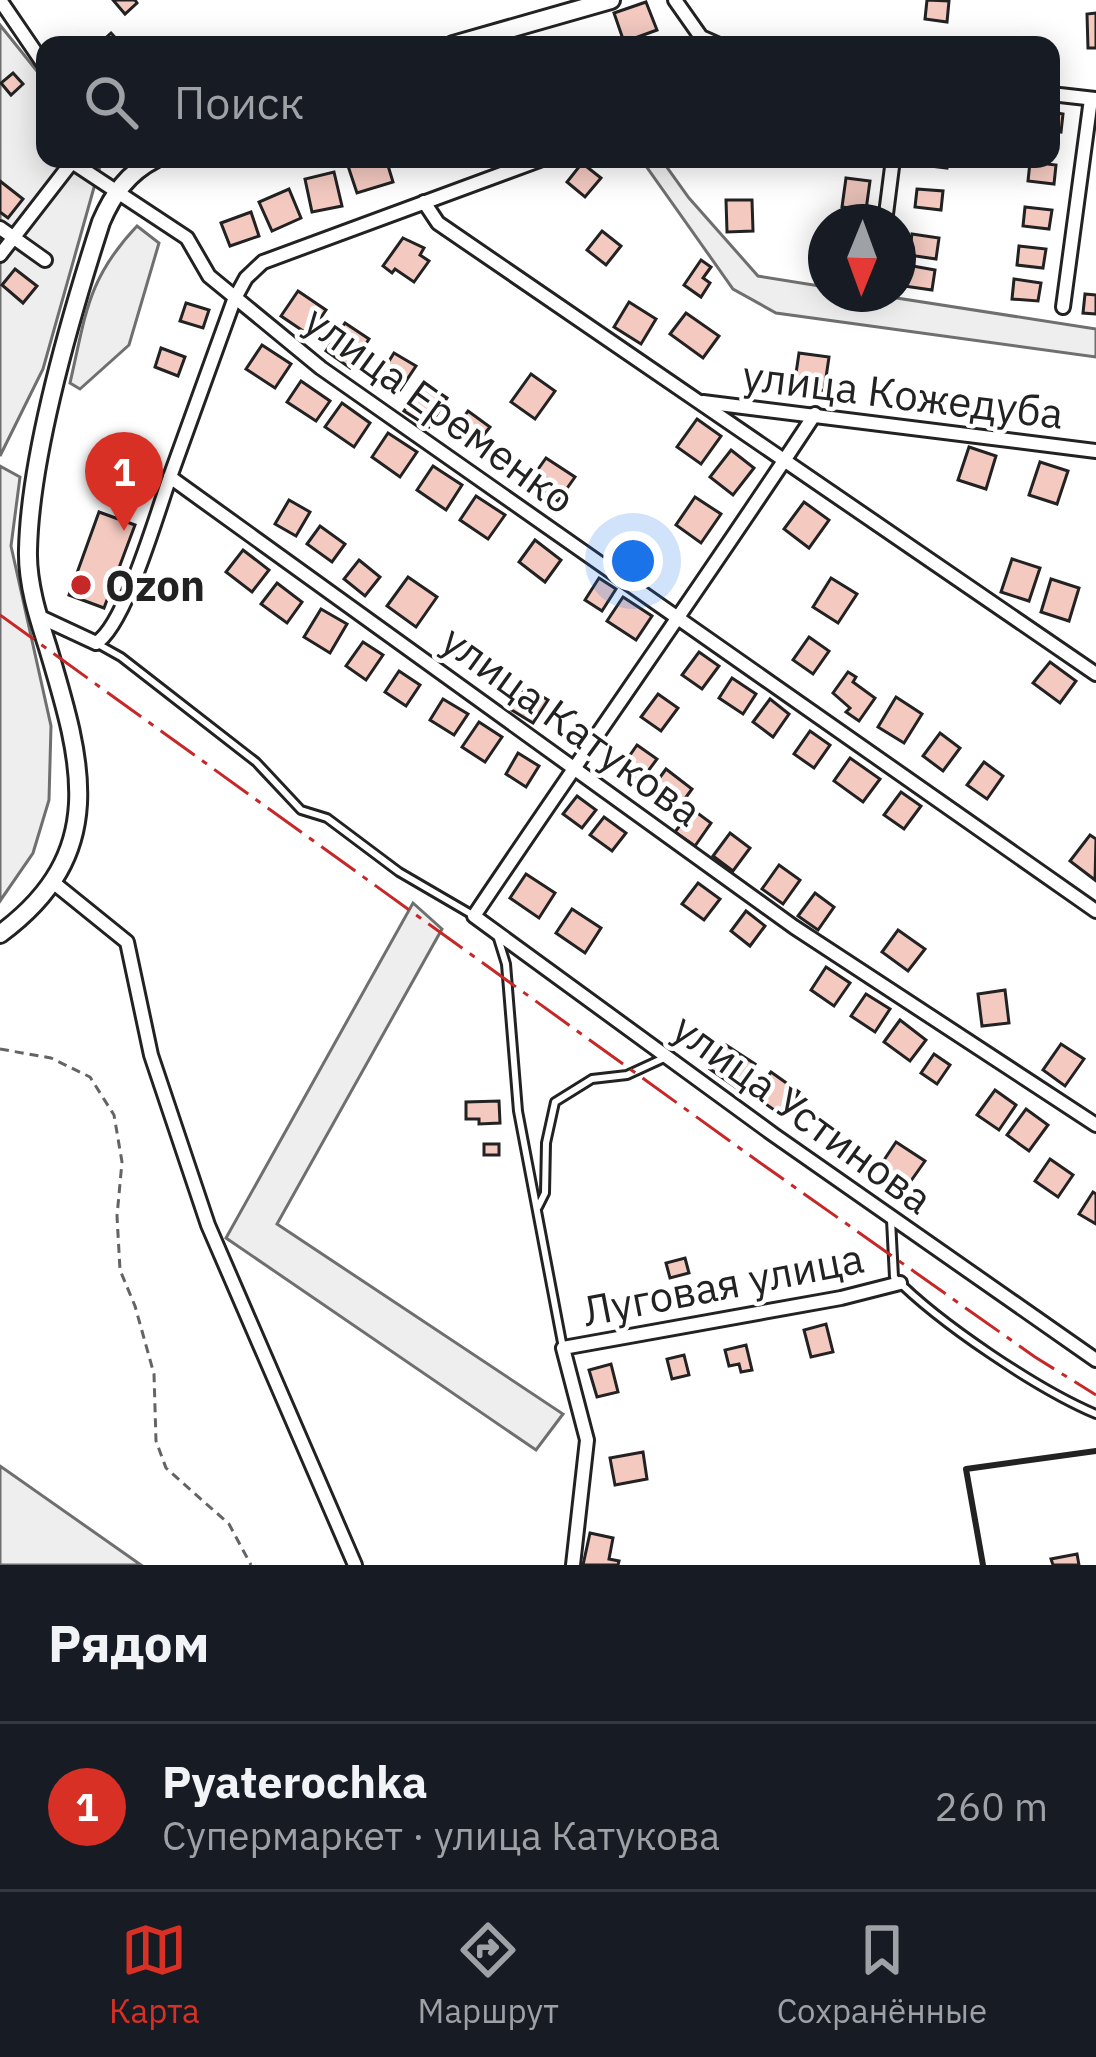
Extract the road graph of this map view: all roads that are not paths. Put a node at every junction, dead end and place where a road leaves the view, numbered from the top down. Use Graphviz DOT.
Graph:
graph roads {
  1 [pos="610,0"];
  2 [pos="674,0"];
  3 [pos="0,1"];
  4 [pos="484,36"];
  5 [pos="700,36"];
  6 [pos="36,53"];
  7 [pos="1060,95"];
  8 [pos="1094,99"];
  9 [pos="67,168"];
  10 [pos="83,168"];
  11 [pos="140,168"];
  12 [pos="517,168"];
  13 [pos="892,168"];
  14 [pos="116,193"];
  15 [pos="424,202"];
  16 [pos="887,204"];
  17 [pos="0,228"];
  18 [pos="13,237"];
  19 [pos="0,255"];
  20 [pos="45,260"];
  21 [pos="234,300"];
  22 [pos="1063,308"];
  23 [pos="702,402"];
  24 [pos="815,414"];
  25 [pos="1096,452"];
  26 [pos="784,460"];
  27 [pos="170,477"];
  28 [pos="38,616"];
  29 [pos="679,620"];
  30 [pos="96,643"];
  31 [pos="1096,674"];
  32 [pos="573,767"];
  33 [pos="54,884"];
  34 [pos="1096,910"];
  35 [pos="474,916"];
  36 [pos="496,932"];
  37 [pos="0,934"];
  38 [pos="667,1057"];
  39 [pos="1096,1125"];
  40 [pos="537,1209"];
  41 [pos="891,1216"];
  42 [pos="900,1283"];
  43 [pos="563,1348"];
  44 [pos="1096,1360"];
  45 [pos="1096,1414"];
  46 [pos="355,1565"];
  47 [pos="574,1565"];
  1 -- 4 [label="main road"];
  2 -- 5 [label="street"];
  3 -- 6 [label="street"];
  7 -- 8 [label="street"];
  8 -- 22 [label="street"];
  9 -- 18 [label="street"];
  10 -- 14 [label="street, улица Еременко"];
  11 -- 14 [label="main road"];
  12 -- 15 [label="street"];
  13 -- 16 [label="street"];
  14 -- 21 [label="street, улица Еременко"];
  14 -- 28 [label="main road"];
  15 -- 21 [label="street"];
  15 -- 23 [label="street, улица Кожедуба"];
  17 -- 18 [label="street"];
  18 -- 19 [label="street"];
  18 -- 20 [label="street"];
  21 -- 27 [label="street"];
  21 -- 29 [label="street, улица Еременко"];
  23 -- 24 [label="street, улица Кожедуба"];
  23 -- 26 [label="street, улица Кожедуба"];
  24 -- 25 [label="street, улица Кожедуба"];
  24 -- 26 [label="street"];
  26 -- 29 [label="street"];
  26 -- 31 [label="street, улица Кожедуба"];
  27 -- 30 [label="street"];
  27 -- 32 [label="street, улица Катукова"];
  28 -- 30 [label="street"];
  28 -- 33 [label="main road"];
  29 -- 32 [label="street"];
  29 -- 34 [label="street, улица Еременко"];
  30 -- 35 [label="lane"];
  32 -- 35 [label="street"];
  32 -- 39 [label="street, улица Катукова"];
  33 -- 37 [label="main road"];
  33 -- 46 [label="street"];
  35 -- 36 [label="street, улица Устинова"];
  36 -- 38 [label="street, улица Устинова"];
  36 -- 40 [label="lane"];
  38 -- 40 [label="lane"];
  38 -- 41 [label="street, улица Устинова"];
  40 -- 43 [label="lane"];
  41 -- 42 [label="lane"];
  41 -- 44 [label="street, улица Устинова"];
  42 -- 43 [label="street, Луговая улица"];
  42 -- 45 [label="lane"];
  43 -- 47 [label="street, Луговая улица"];
}
